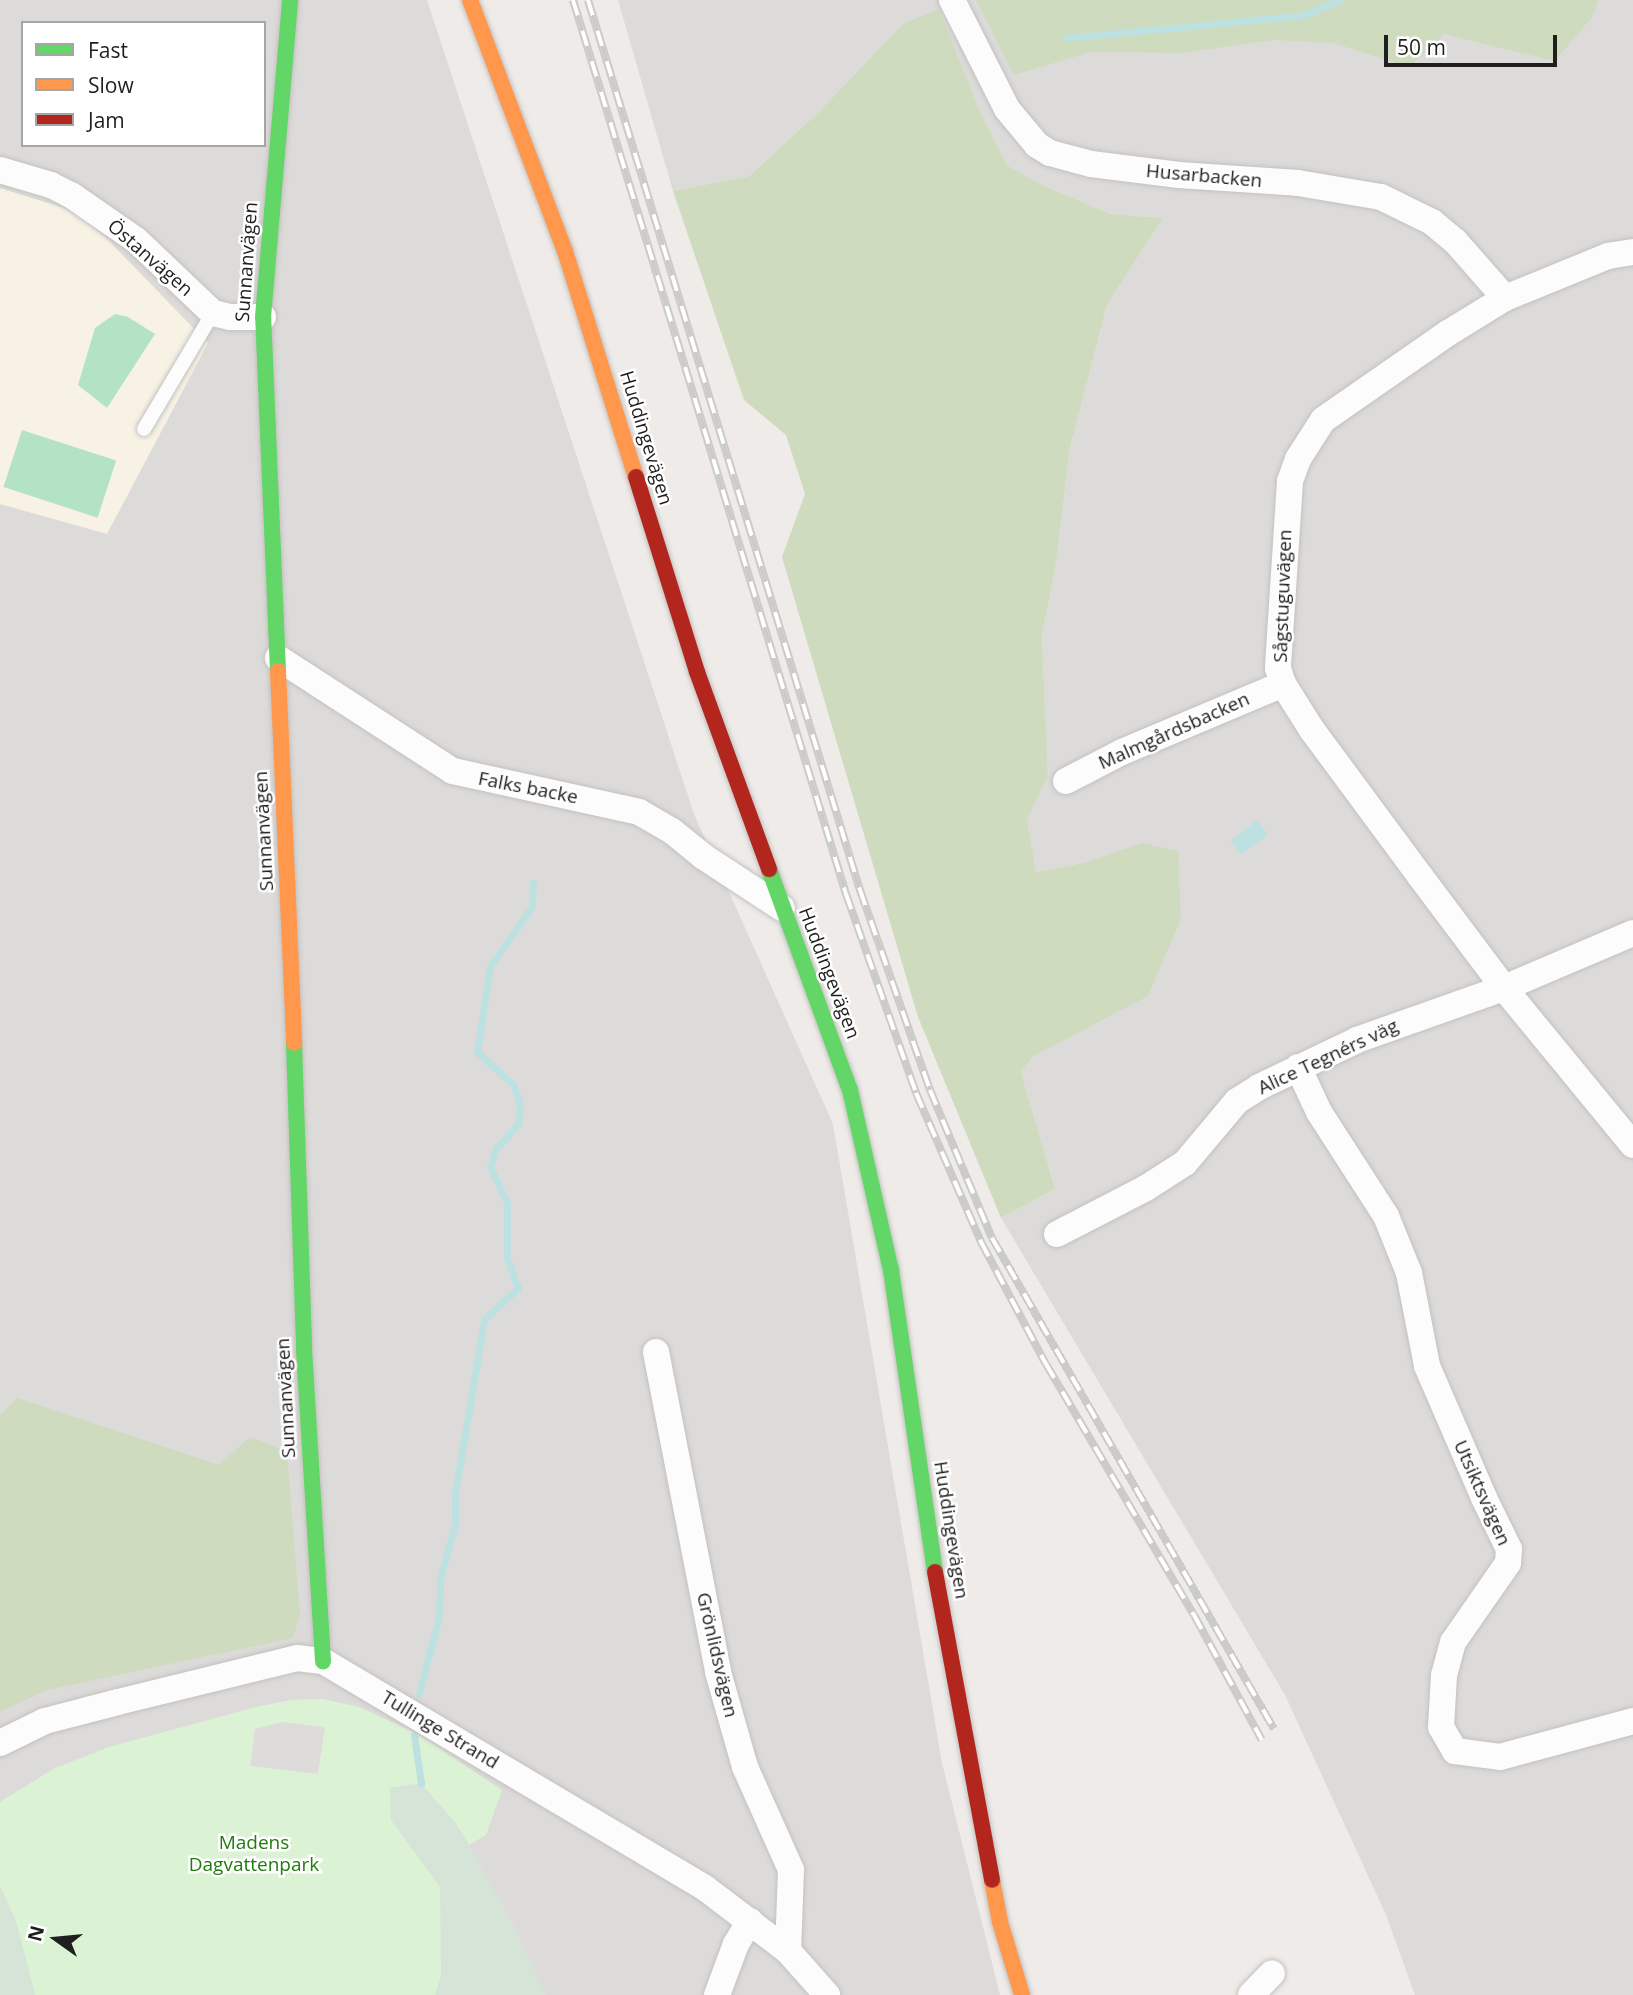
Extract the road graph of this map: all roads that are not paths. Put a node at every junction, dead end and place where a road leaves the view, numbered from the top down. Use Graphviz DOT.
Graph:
graph roads {
  1 [pos="290,0"];
  2 [pos="470,0"];
  3 [pos="952,0"];
  4 [pos="0,170"];
  5 [pos="1633,252"];
  6 [pos="1505,298"];
  7 [pos="213,313"];
  8 [pos="263,317"];
  9 [pos="144,429"];
  10 [pos="278,658"];
  11 [pos="1283,684"];
  12 [pos="1066,780"];
  13 [pos="782,908"];
  14 [pos="1633,933"];
  15 [pos="1504,988"];
  16 [pos="1298,1067"];
  17 [pos="1633,1145"];
  18 [pos="1057,1234"];
  19 [pos="656,1352"];
  20 [pos="323,1661"];
  21 [pos="1633,1721"];
  22 [pos="0,1743"];
  23 [pos="750,1921"];
  24 [pos="788,1951"];
  25 [pos="1272,1973"];
  26 [pos="717,1995"];
  27 [pos="827,1995"];
  28 [pos="1022,1995"];
  29 [pos="1251,1995"];
  1 -- 8 [label="main road, Sunnanvägen"];
  2 -- 13 [label="main road, Huddingevägen"];
  3 -- 6 [label="street, Husarbacken"];
  4 -- 7 [label="street, Östanvägen"];
  5 -- 6 [label="street, Sågstuguvägen"];
  6 -- 11 [label="street, Sågstuguvägen"];
  7 -- 8 [label="street"];
  7 -- 9 [label="lane"];
  8 -- 10 [label="main road, Sunnanvägen"];
  10 -- 13 [label="street, Falks backe"];
  10 -- 20 [label="main road, Sunnanvägen"];
  11 -- 12 [label="street, Malmgårdsbacken"];
  11 -- 15 [label="street, Sågstuguvägen"];
  13 -- 28 [label="main road, Huddingevägen"];
  14 -- 15 [label="street, Alice Tegnérs väg"];
  15 -- 16 [label="street, Alice Tegnérs väg"];
  15 -- 17 [label="street, Sågstuguvägen"];
  16 -- 18 [label="street, Alice Tegnérs väg"];
  16 -- 21 [label="street, Utsiktsvägen"];
  19 -- 24 [label="street, Grönlidsvägen"];
  20 -- 22 [label="street, Tullinge Strand"];
  20 -- 23 [label="street, Tullinge Strand"];
  23 -- 24 [label="street, Tullinge Strand"];
  23 -- 26 [label="street"];
  24 -- 27 [label="street, Tullinge Strand"];
  25 -- 29 [label="street"];
}
